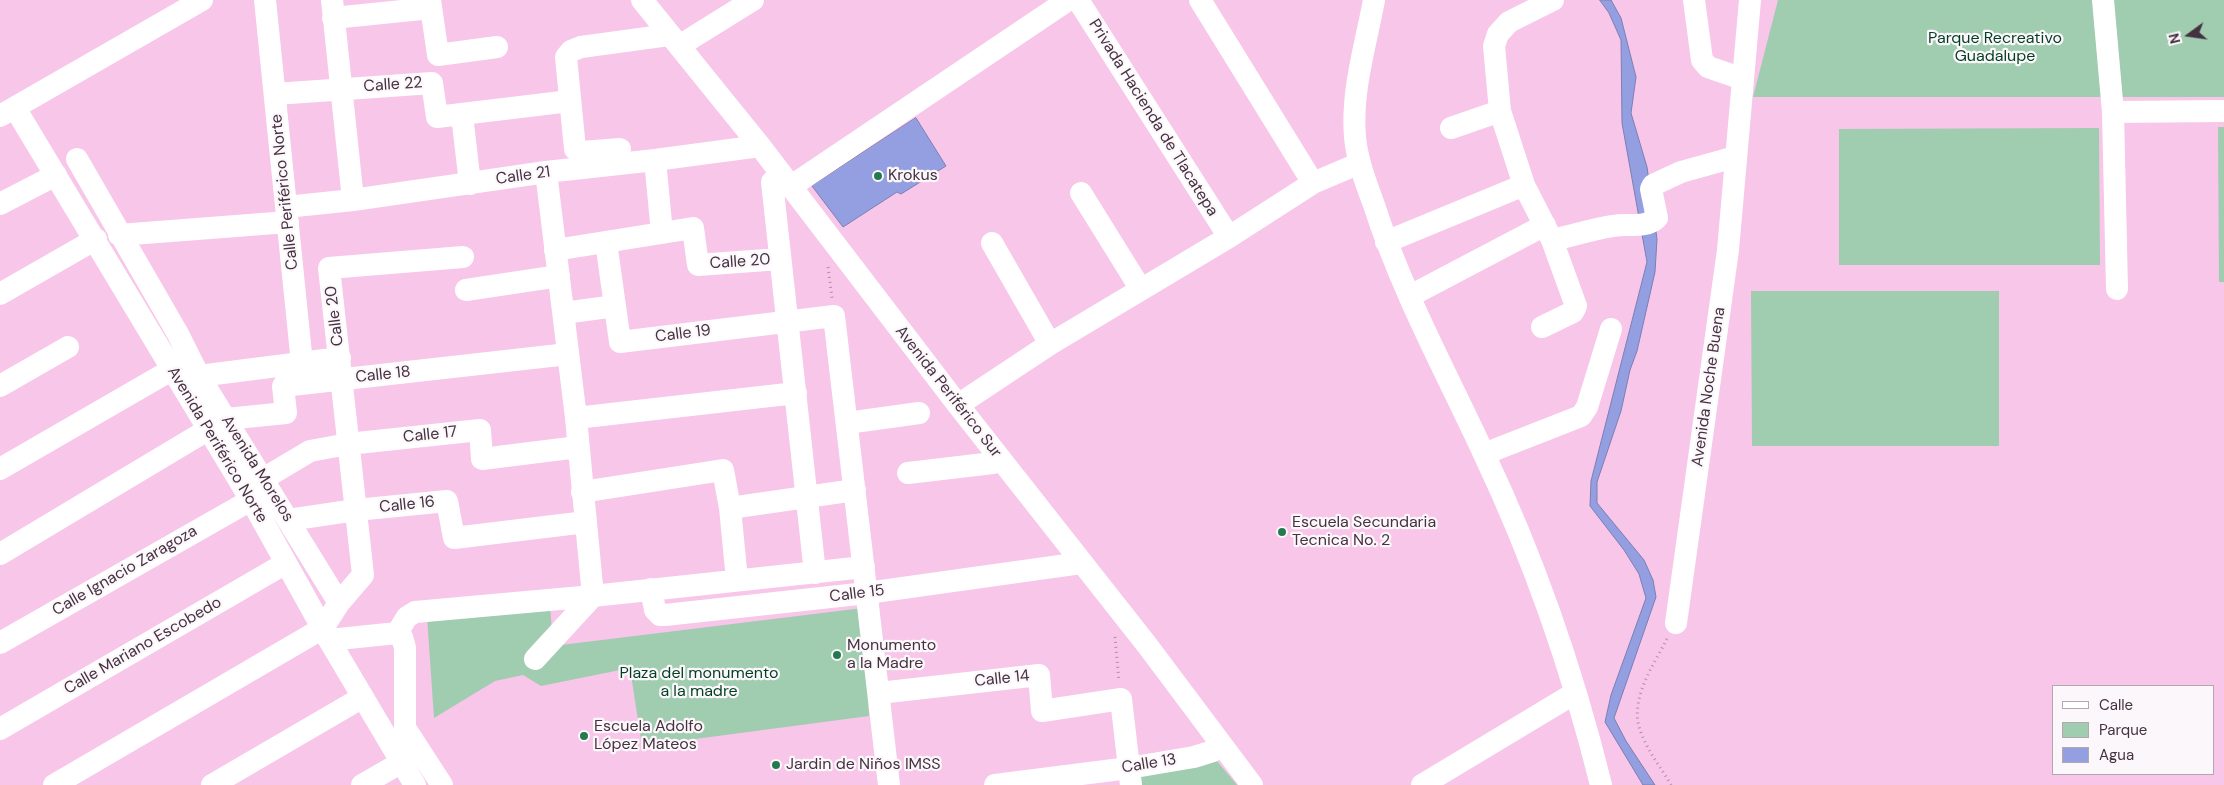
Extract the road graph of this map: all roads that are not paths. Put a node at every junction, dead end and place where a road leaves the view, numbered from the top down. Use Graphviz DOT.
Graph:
graph roads {
  1 [pos="202,0"];
  2 [pos="265,0"];
  3 [pos="642,0"];
  4 [pos="753,0"];
  5 [pos="1068,0"];
  6 [pos="1078,0"];
  7 [pos="1200,0"];
  8 [pos="1374,0"];
  9 [pos="1553,0"];
  10 [pos="1694,0"];
  11 [pos="1750,0"];
  12 [pos="2103,0"];
  13 [pos="430,4"];
  14 [pos="333,9"];
  15 [pos="674,41"];
  16 [pos="497,47"];
  17 [pos="1743,79"];
  18 [pos="342,89"];
  19 [pos="275,94"];
  20 [pos="570,100"];
  21 [pos="2224,111"];
  22 [pos="8,112"];
  23 [pos="1500,112"];
  24 [pos="2113,112"];
  25 [pos="462,115"];
  26 [pos="1451,128"];
  27 [pos="756,141"];
  28 [pos="1735,157"];
  29 [pos="77,159"];
  30 [pos="655,160"];
  31 [pos="1360,163"];
  32 [pos="546,172"];
  33 [pos="56,175"];
  34 [pos="1313,183"];
  35 [pos="470,184"];
  36 [pos="781,185"];
  37 [pos="1524,185"];
  38 [pos="1081,192"];
  39 [pos="353,200"];
  40 [pos="0,204"];
  41 [pos="287,214"];
  42 [pos="662,233"];
  43 [pos="1548,233"];
  44 [pos="119,235"];
  45 [pos="1228,237"];
  46 [pos="96,239"];
  47 [pos="606,242"];
  48 [pos="1386,242"];
  49 [pos="992,243"];
  50 [pos="555,250"];
  51 [pos="463,257"];
  52 [pos="780,259"];
  53 [pos="559,276"];
  54 [pos="1140,288"];
  55 [pos="2117,289"];
  56 [pos="466,290"];
  57 [pos="0,294"];
  58 [pos="1410,296"];
  59 [pos="615,306"];
  60 [pos="564,313"];
  61 [pos="788,322"];
  62 [pos="1542,326"];
  63 [pos="1611,329"];
  64 [pos="178,334"];
  65 [pos="156,342"];
  66 [pos="1050,344"];
  67 [pos="68,347"];
  68 [pos="568,354"];
  69 [pos="341,368"];
  70 [pos="173,369"];
  71 [pos="303,373"];
  72 [pos="200,376"];
  73 [pos="0,386"];
  74 [pos="796,393"];
  75 [pos="958,404"];
  76 [pos="918,413"];
  77 [pos="576,418"];
  78 [pos="847,423"];
  79 [pos="217,424"];
  80 [pos="348,444"];
  81 [pos="578,447"];
  82 [pos="1484,454"];
  83 [pos="993,462"];
  84 [pos="0,469"];
  85 [pos="908,473"];
  86 [pos="263,479"];
  87 [pos="855,490"];
  88 [pos="582,492"];
  89 [pos="807,497"];
  90 [pos="251,500"];
  91 [pos="730,508"];
  92 [pos="356,510"];
  93 [pos="288,520"];
  94 [pos="586,522"];
  95 [pos="0,554"];
  96 [pos="286,562"];
  97 [pos="1082,563"];
  98 [pos="864,567"];
  99 [pos="815,573"];
  100 [pos="738,580"];
  101 [pos="651,589"];
  102 [pos="867,593"];
  103 [pos="593,596"];
  104 [pos="339,603"];
  105 [pos="1676,623"];
  106 [pos="397,633"];
  107 [pos="326,634"];
  108 [pos="0,643"];
  109 [pos="535,659"];
  110 [pos="879,693"];
  111 [pos="1575,693"];
  112 [pos="363,697"];
  113 [pos="405,728"];
  114 [pos="0,729"];
  115 [pos="1213,751"];
  116 [pos="402,762"];
  117 [pos="1130,776"];
  118 [pos="54,785"];
  119 [pos="212,785"];
  120 [pos="362,785"];
  121 [pos="415,785"];
  122 [pos="442,785"];
  123 [pos="889,785"];
  124 [pos="995,785"];
  125 [pos="1252,785"];
  126 [pos="1422,785"];
  127 [pos="1601,785"];
  1 -- 22 [label="street"];
  2 -- 19 [label="street, Calle Periférico Norte"];
  3 -- 15 [label="street, Avenida Periférico Sur"];
  4 -- 15 [label="street"];
  5 -- 36 [label="street"];
  6 -- 45 [label="street, Privada Hacienda de Tlacatepa"];
  7 -- 34 [label="street"];
  8 -- 31 [label="street"];
  9 -- 23 [label="street"];
  10 -- 17 [label="street"];
  11 -- 17 [label="street, Avenida Noche Buena"];
  12 -- 24 [label="street"];
  13 -- 14 [label="street"];
  13 -- 16 [label="street"];
  14 -- 18 [label="street"];
  15 -- 20 [label="street"];
  15 -- 27 [label="street, Avenida Periférico Sur"];
  17 -- 28 [label="street, Avenida Noche Buena"];
  18 -- 19 [label="street, Calle 22"];
  18 -- 25 [label="street, Calle 22"];
  18 -- 39 [label="street"];
  19 -- 41 [label="street, Calle Periférico Norte"];
  20 -- 25 [label="street, Calle 22"];
  20 -- 27 [label="street"];
  21 -- 24 [label="street"];
  22 -- 33 [label="street, Avenida Periférico Norte"];
  23 -- 26 [label="street"];
  23 -- 37 [label="street"];
  24 -- 55 [label="street"];
  25 -- 35 [label="street"];
  27 -- 30 [label="street, Calle 21"];
  27 -- 36 [label="street, Avenida Periférico Sur"];
  28 -- 43 [label="street"];
  28 -- 105 [label="street, Avenida Noche Buena"];
  29 -- 44 [label="street, Avenida Morelos"];
  30 -- 32 [label="street, Calle 21"];
  30 -- 42 [label="street"];
  31 -- 34 [label="street"];
  31 -- 48 [label="street"];
  32 -- 35 [label="street, Calle 21"];
  32 -- 50 [label="street"];
  33 -- 40 [label="street"];
  33 -- 46 [label="street, Avenida Periférico Norte"];
  34 -- 45 [label="street"];
  35 -- 39 [label="street, Calle 21"];
  36 -- 52 [label="street"];
  36 -- 75 [label="street, Avenida Periférico Sur"];
  37 -- 43 [label="street"];
  37 -- 48 [label="street"];
  38 -- 54 [label="street"];
  39 -- 41 [label="street, Calle 21"];
  41 -- 44 [label="street, Calle 21"];
  41 -- 71 [label="street, Calle Periférico Norte"];
  42 -- 47 [label="street, Calle 20"];
  42 -- 52 [label="street, Calle 20"];
  43 -- 58 [label="street"];
  43 -- 62 [label="street"];
  44 -- 64 [label="street, Avenida Morelos"];
  45 -- 54 [label="street"];
  46 -- 57 [label="street"];
  46 -- 65 [label="street, Avenida Periférico Norte"];
  47 -- 50 [label="street, Calle 20"];
  47 -- 59 [label="street"];
  48 -- 58 [label="street"];
  49 -- 66 [label="street"];
  50 -- 53 [label="street"];
  51 -- 69 [label="street, Calle 20"];
  52 -- 61 [label="street"];
  53 -- 56 [label="street"];
  53 -- 60 [label="street"];
  54 -- 66 [label="street"];
  58 -- 82 [label="street"];
  59 -- 60 [label="street"];
  59 -- 61 [label="street, Calle 19"];
  60 -- 68 [label="street"];
  61 -- 74 [label="street"];
  61 -- 78 [label="street, Calle 19"];
  63 -- 82 [label="street"];
  64 -- 65 [label="street"];
  64 -- 72 [label="street, Avenida Morelos"];
  65 -- 70 [label="street, Avenida Periférico Norte"];
  66 -- 75 [label="street"];
  67 -- 73 [label="street"];
  68 -- 69 [label="street, Calle 18"];
  68 -- 77 [label="street"];
  69 -- 71 [label="street, Calle 18"];
  69 -- 80 [label="street"];
  70 -- 79 [label="street, Avenida Periférico Norte"];
  70 -- 84 [label="street"];
  71 -- 72 [label="street"];
  71 -- 79 [label="street, Calle 18"];
  72 -- 79 [label="street, Avenida Morelos"];
  74 -- 77 [label="street"];
  74 -- 89 [label="street"];
  75 -- 97 [label="street, Avenida Periférico Sur"];
  76 -- 78 [label="street"];
  77 -- 81 [label="street"];
  78 -- 87 [label="street"];
  79 -- 86 [label="street, Avenida Morelos"];
  79 -- 90 [label="street, Avenida Periférico Norte"];
  79 -- 95 [label="street"];
  80 -- 81 [label="street, Calle 17"];
  80 -- 86 [label="street, Calle 17"];
  80 -- 92 [label="street"];
  81 -- 88 [label="street"];
  82 -- 111 [label="street"];
  83 -- 85 [label="street"];
  86 -- 93 [label="street, Avenida Morelos"];
  87 -- 89 [label="street"];
  87 -- 98 [label="street"];
  88 -- 91 [label="street"];
  88 -- 94 [label="street"];
  89 -- 91 [label="street"];
  89 -- 99 [label="street"];
  90 -- 96 [label="street, Avenida Periférico Norte"];
  90 -- 108 [label="street, Calle Ignacio Zaragoza"];
  91 -- 100 [label="street"];
  92 -- 93 [label="street, Calle 16"];
  92 -- 94 [label="street, Calle 16"];
  92 -- 104 [label="street"];
  93 -- 104 [label="street, Avenida Morelos"];
  94 -- 103 [label="street"];
  96 -- 107 [label="street, Avenida Periférico Norte"];
  96 -- 114 [label="street, Calle Mariano Escobedo"];
  97 -- 102 [label="street, Calle 15"];
  97 -- 125 [label="street, Avenida Periférico Sur"];
  98 -- 99 [label="street"];
  98 -- 102 [label="street"];
  99 -- 100 [label="street"];
  100 -- 101 [label="street"];
  101 -- 102 [label="street, Calle 15"];
  101 -- 103 [label="street"];
  102 -- 110 [label="street"];
  103 -- 106 [label="street"];
  103 -- 109 [label="street"];
  104 -- 107 [label="street"];
  106 -- 107 [label="street"];
  106 -- 113 [label="street"];
  107 -- 112 [label="street, Avenida Periférico Norte"];
  107 -- 118 [label="street"];
  110 -- 117 [label="street, Calle 14"];
  110 -- 123 [label="street"];
  111 -- 126 [label="street"];
  111 -- 127 [label="street"];
  112 -- 116 [label="street, Avenida Periférico Norte"];
  112 -- 119 [label="street"];
  113 -- 116 [label="street"];
  113 -- 122 [label="street"];
  115 -- 117 [label="street, Calle 13"];
  116 -- 120 [label="street"];
  116 -- 121 [label="street, Avenida Periférico Norte"];
  117 -- 124 [label="street, Calle 13"];
}
